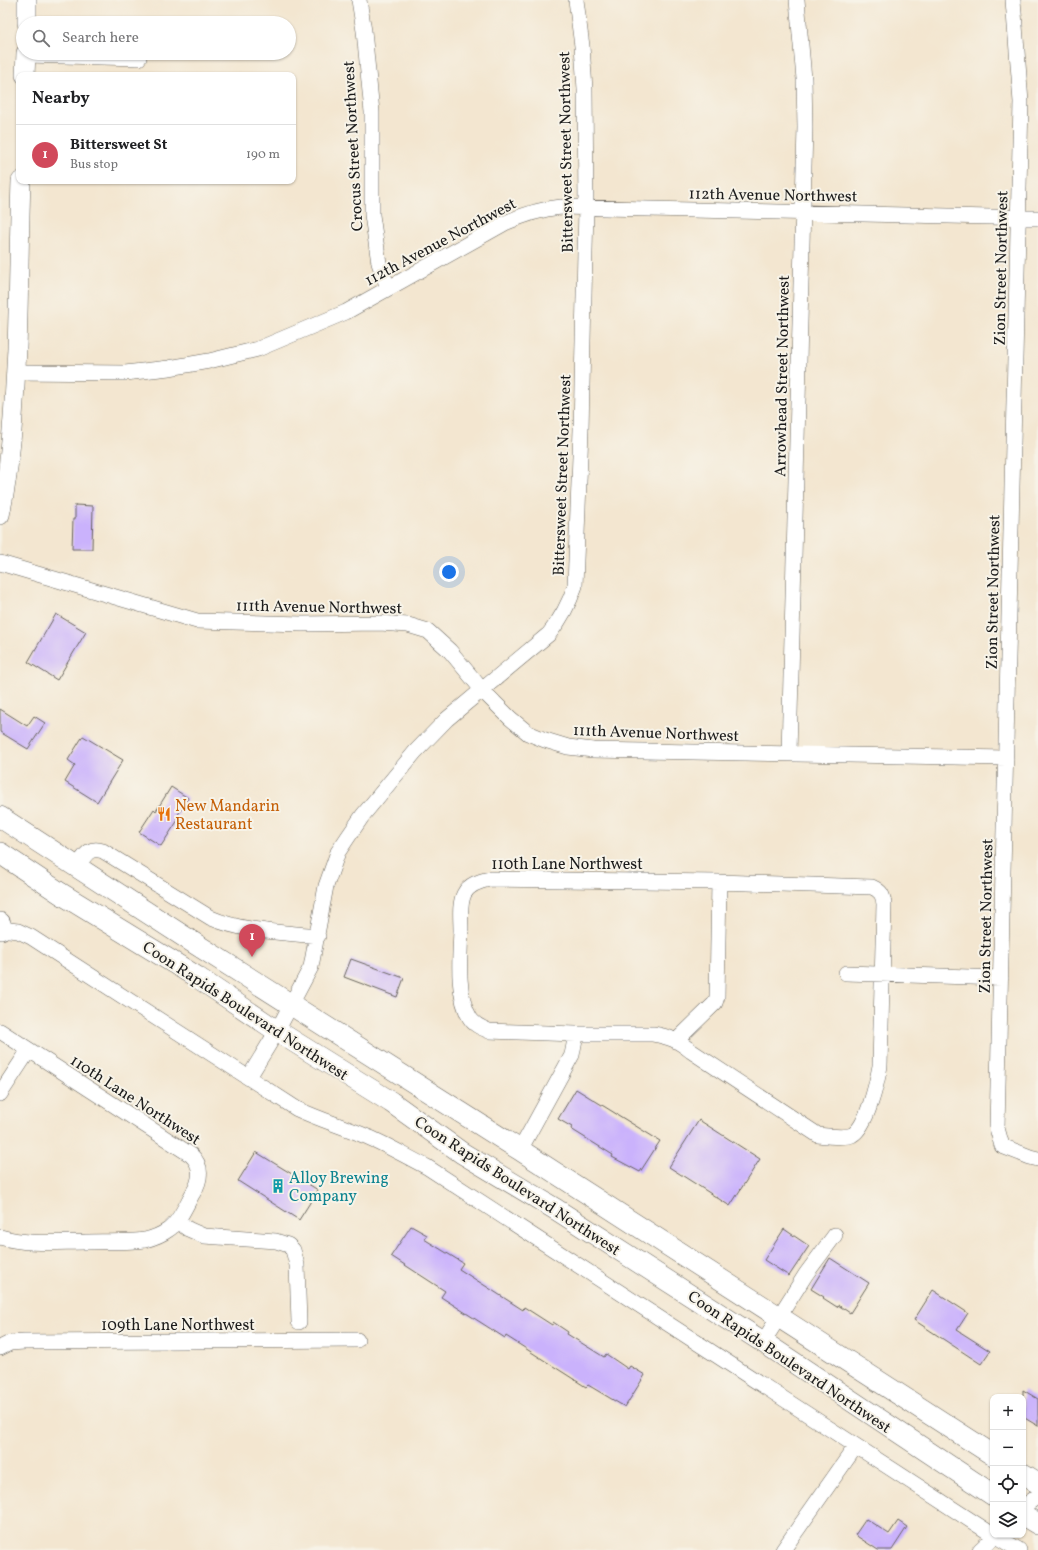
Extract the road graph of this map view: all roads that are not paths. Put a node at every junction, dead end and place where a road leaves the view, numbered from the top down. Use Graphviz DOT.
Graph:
graph roads {
  1 [pos="28,0"];
  2 [pos="358,0"];
  3 [pos="576,0"];
  4 [pos="796,0"];
  5 [pos="1013,0"];
  6 [pos="27,16"];
  7 [pos="26,60"];
  8 [pos="25,72"];
  9 [pos="21,184"];
  10 [pos="586,207"];
  11 [pos="803,212"];
  12 [pos="1019,218"];
  13 [pos="1038,218"];
  14 [pos="388,288"];
  15 [pos="16,372"];
  16 [pos="0,515"];
  17 [pos="0,563"];
  18 [pos="483,691"];
  19 [pos="789,754"];
  20 [pos="1006,758"];
  21 [pos="0,817"];
  22 [pos="0,854"];
  23 [pos="77,867"];
  24 [pos="719,882"];
  25 [pos="0,927"];
  26 [pos="318,936"];
  27 [pos="846,973"];
  28 [pos="882,974"];
  29 [pos="1001,978"];
  30 [pos="292,1004"];
  31 [pos="0,1031"];
  32 [pos="278,1031"];
  33 [pos="576,1034"];
  34 [pos="677,1040"];
  35 [pos="29,1050"];
  36 [pos="249,1077"];
  37 [pos="0,1094"];
  38 [pos="520,1150"];
  39 [pos="1038,1159"];
  40 [pos="177,1221"];
  41 [pos="835,1235"];
  42 [pos="0,1237"];
  43 [pos="779,1316"];
  44 [pos="299,1322"];
  45 [pos="357,1340"];
  46 [pos="763,1342"];
  47 [pos="0,1348"];
  48 [pos="856,1446"];
  49 [pos="990,1453"];
  50 [pos="1026,1476"];
  51 [pos="1038,1483"];
  52 [pos="990,1493"];
  53 [pos="1038,1496"];
  54 [pos="1026,1506"];
  55 [pos="1026,1517"];
  56 [pos="1038,1524"];
  57 [pos="990,1532"];
  58 [pos="991,1538"];
  59 [pos="999,1538"];
  60 [pos="783,1550"];
  61 [pos="980,1550"];
  62 [pos="1019,1550"];
  1 -- 6 [label="street"];
  2 -- 14 [label="street, Crocus Street Northwest"];
  3 -- 10 [label="street, Bittersweet Street Northwest"];
  4 -- 11 [label="street, Arrowhead Street Northwest"];
  5 -- 12 [label="street, Zion Street Northwest"];
  7 -- 8 [label="street"];
  9 -- 15 [label="street"];
  10 -- 11 [label="street, 112th Avenue Northwest"];
  10 -- 14 [label="street, 112th Avenue Northwest"];
  10 -- 18 [label="street, Bittersweet Street Northwest"];
  11 -- 12 [label="street, 112th Avenue Northwest"];
  11 -- 19 [label="street, Arrowhead Street Northwest"];
  12 -- 13 [label="street, 112th Avenue Northwest"];
  12 -- 20 [label="street, Zion Street Northwest"];
  14 -- 15 [label="street, 112th Avenue Northwest"];
  15 -- 16 [label="street"];
  17 -- 18 [label="street, 111th Avenue Northwest"];
  18 -- 19 [label="street, 111th Avenue Northwest"];
  18 -- 26 [label="street, Bittersweet Street Northwest"];
  19 -- 20 [label="street, 111th Avenue Northwest"];
  20 -- 29 [label="street, Zion Street Northwest"];
  21 -- 23 [label="main road, Coon Rapids Boulevard Northwest"];
  22 -- 32 [label="main road, Coon Rapids Boulevard Northwest"];
  23 -- 26 [label="street"];
  23 -- 30 [label="main road, Coon Rapids Boulevard Northwest"];
  24 -- 28 [label="street, 110th Lane Northwest"];
  24 -- 33 [label="street, 110th Lane Northwest"];
  24 -- 34 [label="street"];
  25 -- 36 [label="street"];
  26 -- 30 [label="street, Bittersweet Street Northwest"];
  27 -- 28 [label="street"];
  28 -- 29 [label="street"];
  28 -- 34 [label="street, 110th Lane Northwest"];
  29 -- 39 [label="street, Zion Street Northwest"];
  30 -- 32 [label="street, Bittersweet Street Northwest"];
  30 -- 38 [label="main road, Coon Rapids Boulevard Northwest"];
  31 -- 35 [label="street, 110th Lane Northwest"];
  32 -- 36 [label="street, Bittersweet Street Northwest"];
  32 -- 46 [label="main road, Coon Rapids Boulevard Northwest"];
  33 -- 34 [label="street, 110th Lane Northwest"];
  33 -- 38 [label="street"];
  35 -- 37 [label="street"];
  35 -- 40 [label="street, 110th Lane Northwest"];
  36 -- 48 [label="street"];
  38 -- 43 [label="main road, Coon Rapids Boulevard Northwest"];
  40 -- 42 [label="street"];
  40 -- 44 [label="street"];
  41 -- 43 [label="street"];
  43 -- 46 [label="street"];
  43 -- 49 [label="main road, Coon Rapids Boulevard Northwest"];
  45 -- 47 [label="street, 109th Lane Northwest"];
  46 -- 52 [label="main road, Coon Rapids Boulevard Northwest"];
  48 -- 57 [label="street"];
  48 -- 60 [label="street"];
  50 -- 51 [label="main road"];
  53 -- 54 [label="street"];
  55 -- 56 [label="main road"];
  58 -- 61 [label="street"];
  59 -- 62 [label="street"];
}
